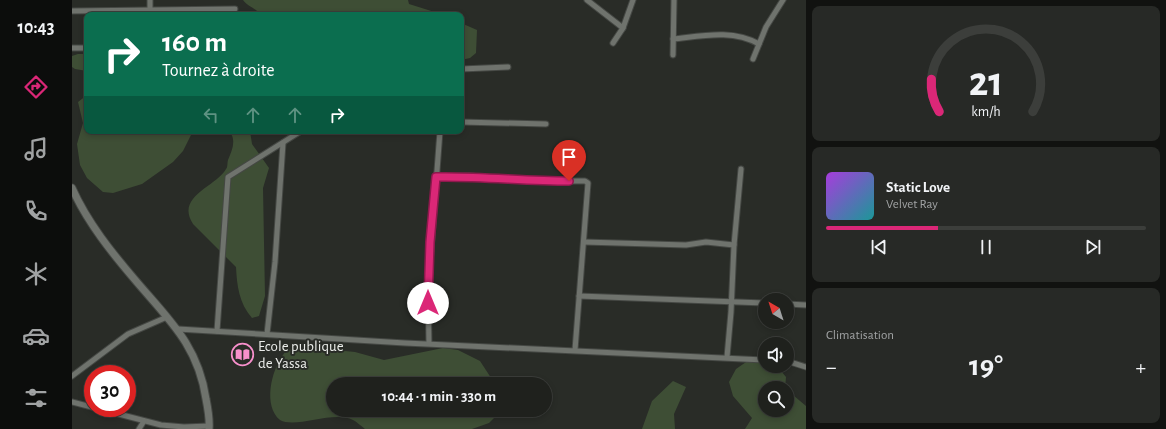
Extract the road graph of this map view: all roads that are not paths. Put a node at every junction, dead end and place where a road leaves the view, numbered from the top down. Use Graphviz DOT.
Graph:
graph roads {
  1 [pos="150,0"];
  2 [pos="587,0"];
  3 [pos="633,0"];
  4 [pos="674,0"];
  5 [pos="783,0"];
  6 [pos="235,8"];
  7 [pos="150,10"];
  8 [pos="72,11"];
  9 [pos="189,12"];
  10 [pos="623,28"];
  11 [pos="673,39"];
  12 [pos="613,43"];
  13 [pos="759,44"];
  14 [pos="72,48"];
  15 [pos="84,48"];
  16 [pos="673,55"];
  17 [pos="753,59"];
  18 [pos="508,67"];
  19 [pos="464,69"];
  20 [pos="464,122"];
  21 [pos="546,124"];
  22 [pos="297,134"];
  23 [pos="440,134"];
  24 [pos="283,143"];
  25 [pos="742,169"];
  26 [pos="436,177"];
  27 [pos="72,188"];
  28 [pos="584,242"];
  29 [pos="734,245"];
  30 [pos="579,296"];
  31 [pos="732,302"];
  32 [pos="758,303"];
  33 [pos="794,304"];
  34 [pos="806,305"];
  35 [pos="167,317"];
  36 [pos="178,329"];
  37 [pos="217,331"];
  38 [pos="267,334"];
  39 [pos="430,344"];
  40 [pos="575,350"];
  41 [pos="728,357"];
  42 [pos="758,359"];
  43 [pos="794,363"];
  44 [pos="805,365"];
  45 [pos="72,376"];
  46 [pos="72,402"];
  47 [pos="144,421"];
  48 [pos="209,427"];
  49 [pos="139,429"];
  1 -- 7 [label="street"];
  2 -- 10 [label="street"];
  3 -- 10 [label="street"];
  4 -- 11 [label="street"];
  5 -- 13 [label="street"];
  6 -- 9 [label="street"];
  7 -- 8 [label="street"];
  7 -- 9 [label="street"];
  10 -- 12 [label="street"];
  11 -- 13 [label="street"];
  11 -- 16 [label="street"];
  13 -- 17 [label="street"];
  14 -- 15 [label="street"];
  18 -- 19 [label="street"];
  20 -- 21 [label="street"];
  22 -- 24 [label="street"];
  23 -- 26 [label="street"];
  24 -- 37 [label="street"];
  24 -- 38 [label="street"];
  25 -- 29 [label="street"];
  26 -- 28 [label="street"];
  26 -- 39 [label="street"];
  27 -- 35 [label="main road"];
  28 -- 29 [label="street"];
  28 -- 30 [label="street"];
  29 -- 31 [label="street"];
  30 -- 31 [label="street"];
  30 -- 40 [label="street"];
  31 -- 32 [label="street"];
  31 -- 41 [label="street"];
  33 -- 34 [label="street"];
  35 -- 36 [label="main road"];
  35 -- 45 [label="street"];
  36 -- 37 [label="street"];
  36 -- 48 [label="main road"];
  37 -- 38 [label="street"];
  38 -- 39 [label="street"];
  39 -- 40 [label="street"];
  40 -- 41 [label="street"];
  41 -- 42 [label="street"];
  43 -- 44 [label="street"];
  46 -- 47 [label="street"];
  47 -- 48 [label="street"];
  47 -- 49 [label="street"];
}
